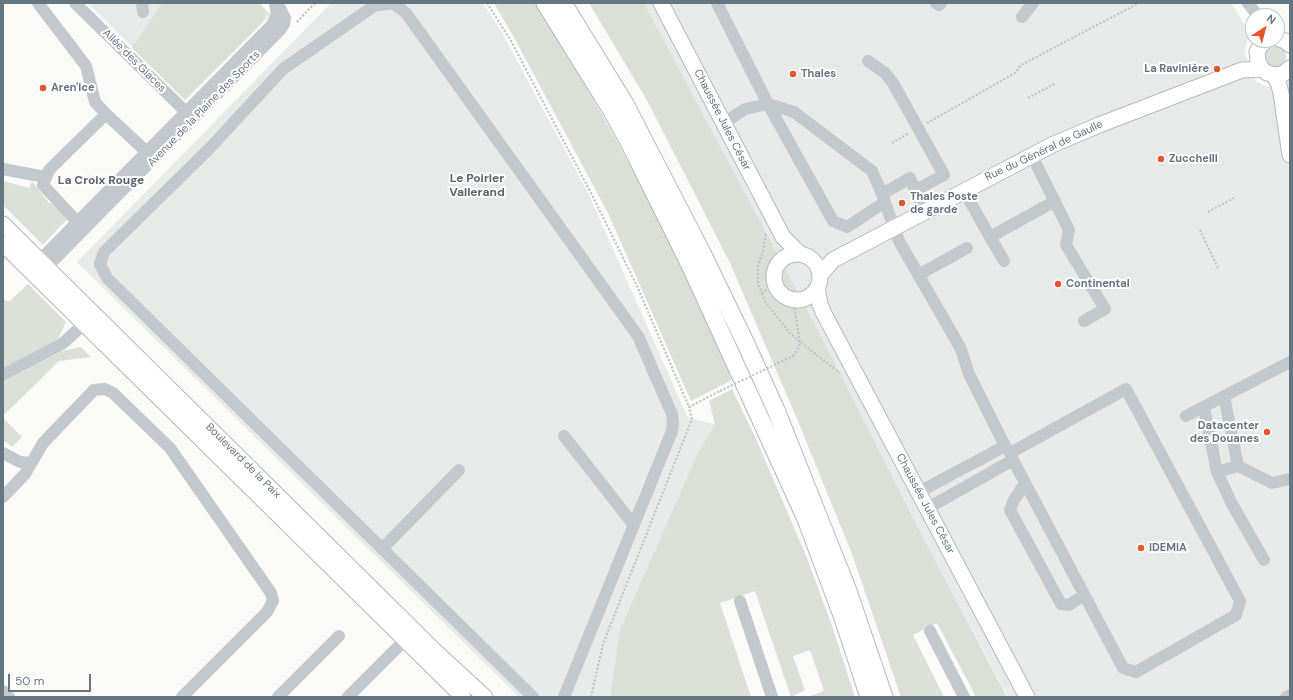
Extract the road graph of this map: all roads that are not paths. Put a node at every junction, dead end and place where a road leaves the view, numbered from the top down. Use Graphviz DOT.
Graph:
graph roads {
  1 [pos="38,3"];
  2 [pos="75,3"];
  3 [pos="274,3"];
  4 [pos="545,3"];
  5 [pos="563,3"];
  6 [pos="661,3"];
  7 [pos="717,3"];
  8 [pos="936,3"];
  9 [pos="941,3"];
  10 [pos="1033,3"];
  11 [pos="1022,17"];
  12 [pos="1276,51"];
  13 [pos="868,61"];
  14 [pos="1290,93"];
  15 [pos="768,104"];
  16 [pos="106,114"];
  17 [pos="190,116"];
  18 [pos="724,123"];
  19 [pos="1290,155"];
  20 [pos="150,156"];
  21 [pos="1032,156"];
  22 [pos="3,169"];
  23 [pos="45,177"];
  24 [pos="914,191"];
  25 [pos="964,191"];
  26 [pos="884,198"];
  27 [pos="1055,201"];
  28 [pos="924,212"];
  29 [pos="3,224"];
  30 [pos="81,225"];
  31 [pos="895,227"];
  32 [pos="783,237"];
  33 [pos="990,237"];
  34 [pos="3,244"];
  35 [pos="967,248"];
  36 [pos="806,257"];
  37 [pos="833,260"];
  38 [pos="781,261"];
  39 [pos="1004,261"];
  40 [pos="38,269"];
  41 [pos="918,275"];
  42 [pos="818,282"];
  43 [pos="798,300"];
  44 [pos="823,312"];
  45 [pos="1084,321"];
  46 [pos="84,324"];
  47 [pos="1290,362"];
  48 [pos="3,375"];
  49 [pos="1224,396"];
  50 [pos="1204,407"];
  51 [pos="1186,416"];
  52 [pos="564,436"];
  53 [pos="3,453"];
  54 [pos="1009,453"];
  55 [pos="32,463"];
  56 [pos="1238,466"];
  57 [pos="458,470"];
  58 [pos="1217,472"];
  59 [pos="1290,479"];
  60 [pos="1025,483"];
  61 [pos="919,492"];
  62 [pos="3,497"];
  63 [pos="928,508"];
  64 [pos="633,524"];
  65 [pos="382,549"];
  66 [pos="1264,560"];
  67 [pos="1084,596"];
  68 [pos="740,602"];
  69 [pos="930,631"];
  70 [pos="339,636"];
  71 [pos="404,640"];
  72 [pos="3,691"];
  73 [pos="1290,695"];
  74 [pos="10,697"];
  75 [pos="182,697"];
  76 [pos="278,697"];
  77 [pos="348,697"];
  78 [pos="463,697"];
  79 [pos="485,697"];
  80 [pos="533,697"];
  81 [pos="564,697"];
  82 [pos="772,697"];
  83 [pos="870,697"];
  84 [pos="884,697"];
  85 [pos="964,697"];
  86 [pos="1027,697"];
  87 [pos="1286,697"];
  1 -- 16 [label="street"];
  2 -- 17 [label="street, Allée des Glaces"];
  3 -- 17 [label="street, Avenue de la Plaine des Sports"];
  4 -- 83 [label="highway"];
  5 -- 84 [label="highway"];
  6 -- 18 [label="main road, Chaussée Jules César"];
  7 -- 15 [label="street"];
  8 -- 9 [label="street"];
  10 -- 11 [label="street"];
  12 -- 14 [label="main road"];
  12 -- 19 [label="main road"];
  12 -- 21 [label="main road, Rue du Général de Gaulle"];
  13 -- 24 [label="street"];
  15 -- 18 [label="street"];
  15 -- 26 [label="street"];
  15 -- 26 [label="street"];
  16 -- 20 [label="street"];
  16 -- 23 [label="street"];
  17 -- 20 [label="street, Avenue de la Plaine des Sports"];
  18 -- 32 [label="main road, Chaussée Jules César"];
  20 -- 30 [label="street, Avenue de la Plaine des Sports"];
  21 -- 25 [label="main road, Rue du Général de Gaulle"];
  21 -- 27 [label="street"];
  22 -- 23 [label="street"];
  23 -- 30 [label="street"];
  24 -- 26 [label="street"];
  24 -- 28 [label="street"];
  25 -- 28 [label="main road, Rue du Général de Gaulle"];
  25 -- 33 [label="street"];
  26 -- 31 [label="street"];
  27 -- 33 [label="street"];
  27 -- 45 [label="street"];
  28 -- 31 [label="main road, Rue du Général de Gaulle"];
  29 -- 40 [label="main road, Boulevard de la Paix"];
  30 -- 40 [label="street, Avenue de la Plaine des Sports"];
  31 -- 37 [label="main road, Rue du Général de Gaulle"];
  31 -- 41 [label="street"];
  32 -- 36 [label="main road, Chaussée Jules César"];
  32 -- 38 [label="main road"];
  33 -- 39 [label="street"];
  34 -- 40 [label="main road, Boulevard de la Paix"];
  35 -- 41 [label="street"];
  36 -- 37 [label="main road, Rue du Général de Gaulle"];
  36 -- 38 [label="main road"];
  36 -- 42 [label="main road"];
  37 -- 42 [label="main road, Rue du Général de Gaulle"];
  38 -- 43 [label="main road"];
  40 -- 46 [label="main road, Boulevard de la Paix"];
  40 -- 79 [label="main road, Boulevard de la Paix"];
  41 -- 54 [label="street"];
  42 -- 43 [label="main road"];
  42 -- 44 [label="main road, Chaussée Jules César"];
  43 -- 44 [label="main road, Chaussée Jules César"];
  44 -- 61 [label="main road, Chaussée Jules César"];
  46 -- 48 [label="street"];
  46 -- 71 [label="main road, Boulevard de la Paix"];
  47 -- 49 [label="street"];
  49 -- 50 [label="street"];
  49 -- 56 [label="street"];
  50 -- 51 [label="street"];
  50 -- 58 [label="street"];
  52 -- 64 [label="street"];
  53 -- 55 [label="street"];
  54 -- 60 [label="street"];
  54 -- 61 [label="street"];
  54 -- 63 [label="street"];
  54 -- 67 [label="street"];
  55 -- 62 [label="street"];
  55 -- 75 [label="street"];
  56 -- 58 [label="street"];
  56 -- 59 [label="street"];
  57 -- 65 [label="street"];
  58 -- 66 [label="street"];
  60 -- 67 [label="street"];
  60 -- 67 [label="street"];
  61 -- 63 [label="main road, Chaussée Jules César"];
  63 -- 86 [label="main road, Chaussée Jules César"];
  64 -- 65 [label="street"];
  64 -- 81 [label="street"];
  65 -- 80 [label="street"];
  68 -- 82 [label="street"];
  69 -- 85 [label="street"];
  70 -- 76 [label="street"];
  71 -- 77 [label="street"];
  71 -- 78 [label="main road, Boulevard de la Paix"];
  72 -- 74 [label="street"];
  73 -- 87 [label="street"];
}
